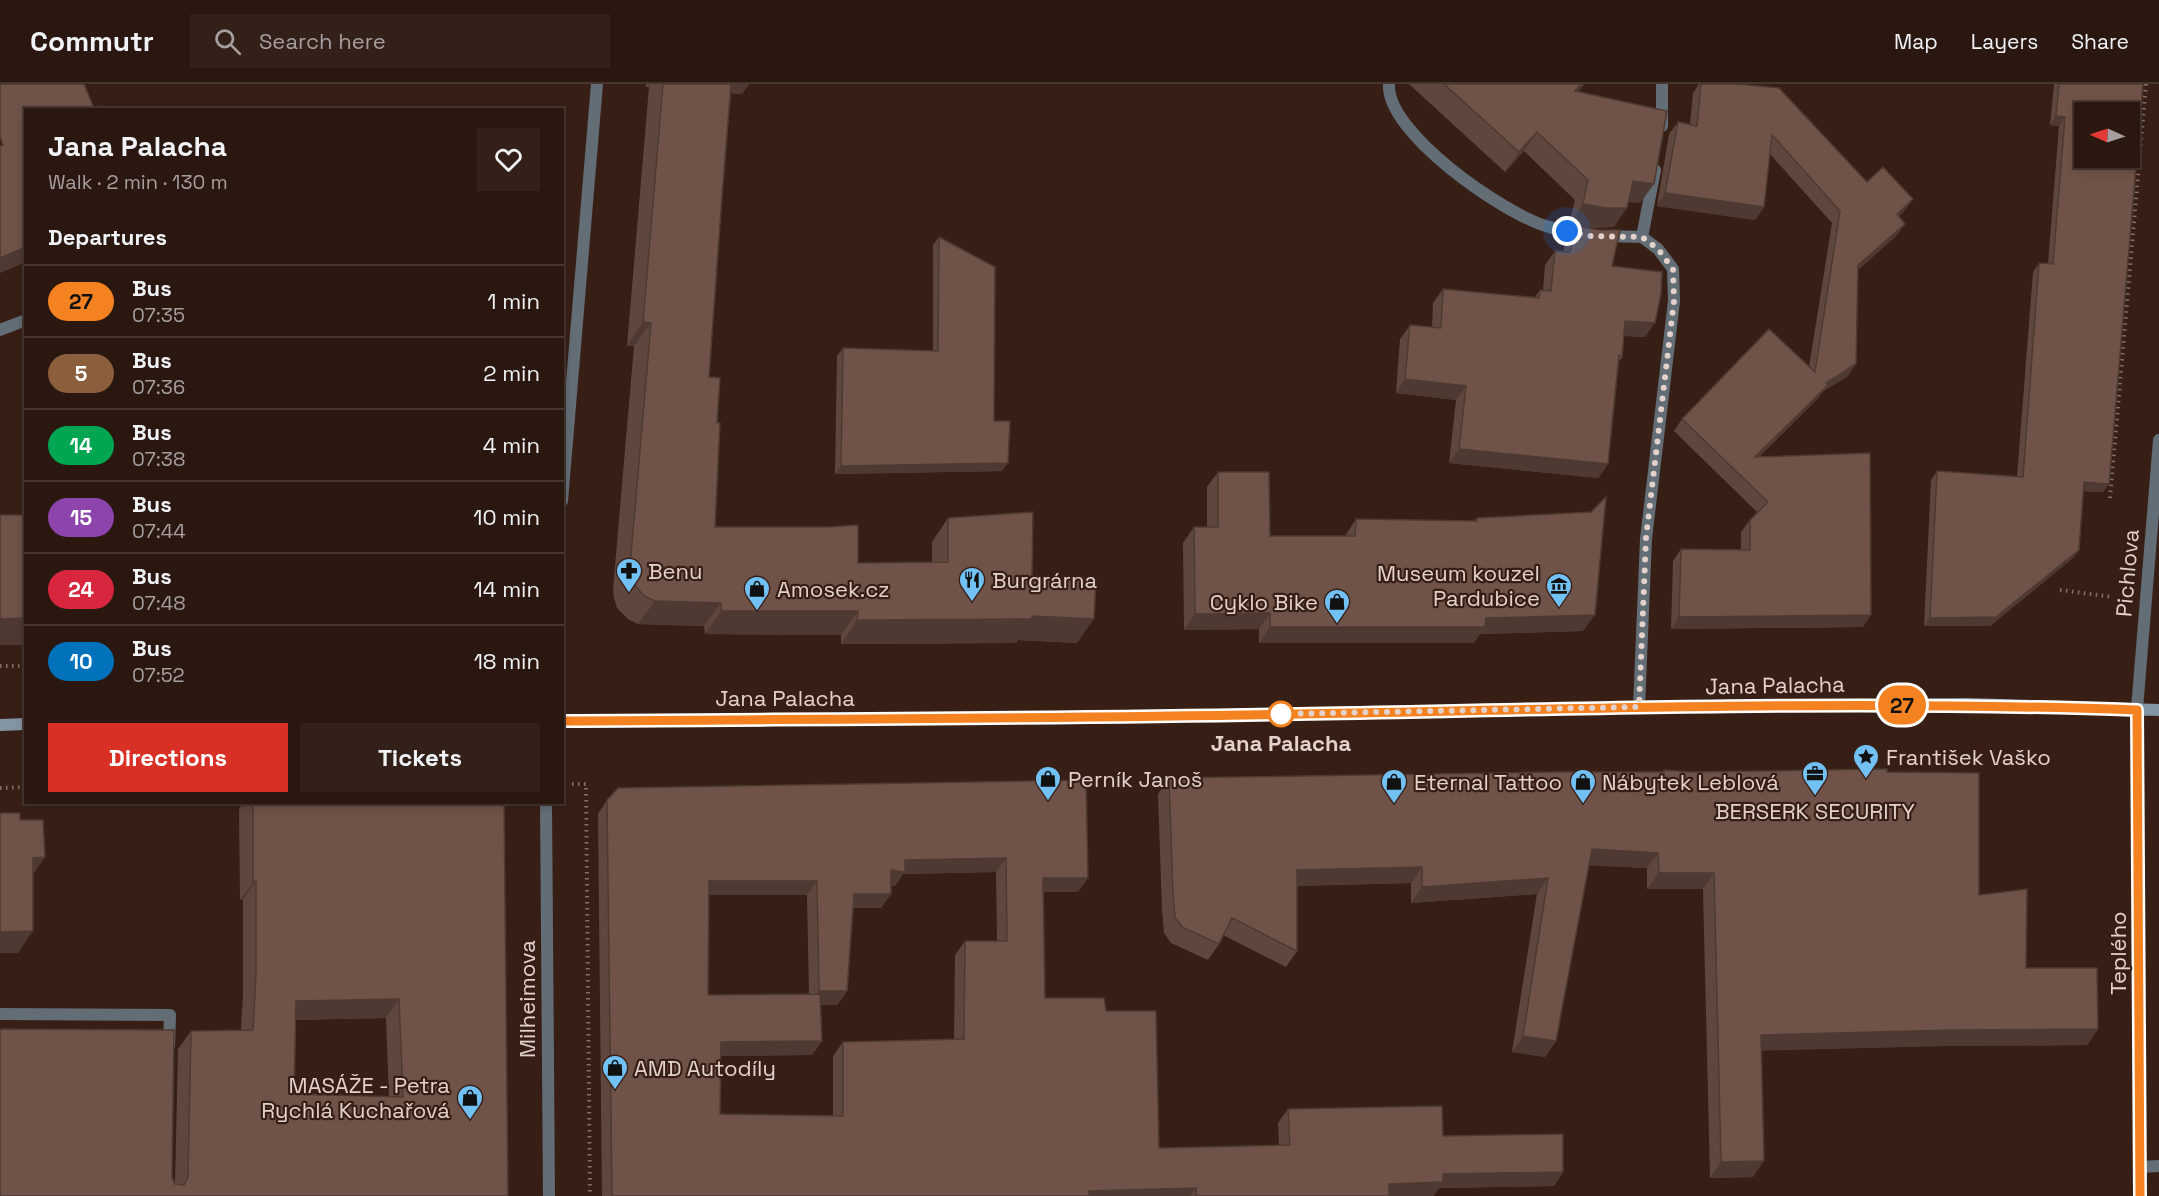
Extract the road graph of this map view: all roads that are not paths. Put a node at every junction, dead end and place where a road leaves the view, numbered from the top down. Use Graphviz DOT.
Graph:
graph roads {
  1 [pos="597,84"];
  2 [pos="1389,84"];
  3 [pos="1662,84"];
  4 [pos="1660,142"];
  5 [pos="1657,162"];
  6 [pos="1642,237"];
  7 [pos="24,321"];
  8 [pos="0,330"];
  9 [pos="2159,440"];
  10 [pos="564,477"];
  11 [pos="2156,517"];
  12 [pos="1639,707"];
  13 [pos="2137,710"];
  14 [pos="2159,710"];
  15 [pos="564,721"];
  16 [pos="24,724"];
  17 [pos="0,725"];
  18 [pos="546,804"];
  19 [pos="0,1014"];
  20 [pos="169,1060"];
  21 [pos="2159,1166"];
  22 [pos="2140,1167"];
  23 [pos="549,1196"];
  24 [pos="2140,1196"];
  1 -- 10 [label="street"];
  2 -- 6 [label="street"];
  3 -- 4 [label="street"];
  5 -- 6 [label="street"];
  6 -- 12 [label="street"];
  7 -- 8 [label="street"];
  9 -- 11 [label="street, Pichlova"];
  11 -- 13 [label="street, Pichlova"];
  12 -- 13 [label="main road, Jana Palacha"];
  12 -- 15 [label="main road, Jana Palacha"];
  13 -- 14 [label="main road, Jana Palacha"];
  13 -- 22 [label="main road, Teplého"];
  16 -- 17 [label="main road"];
  18 -- 23 [label="street, Milheimova"];
  19 -- 20 [label="street"];
  21 -- 22 [label="street"];
  22 -- 24 [label="main road, Teplého"];
}
